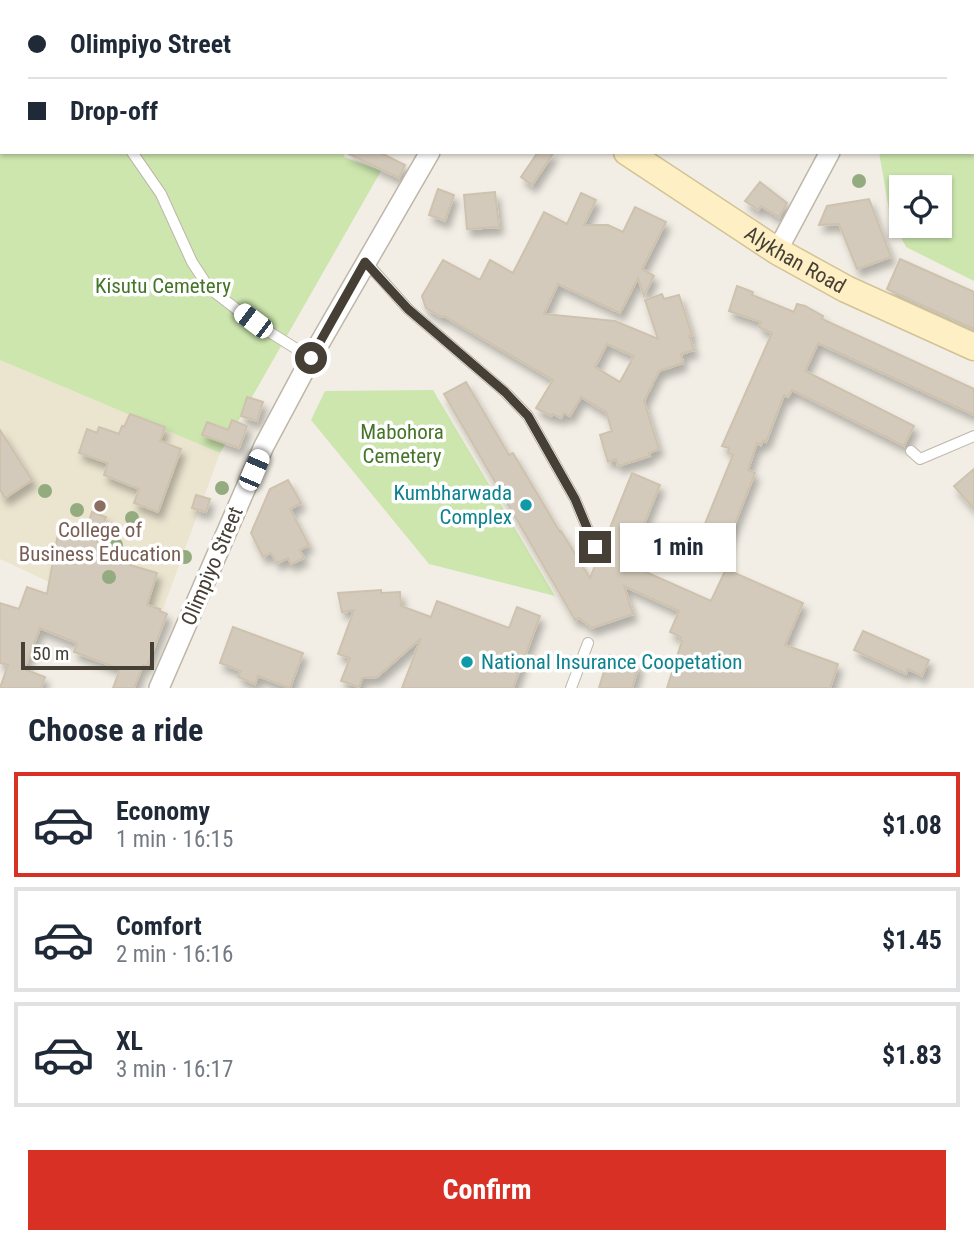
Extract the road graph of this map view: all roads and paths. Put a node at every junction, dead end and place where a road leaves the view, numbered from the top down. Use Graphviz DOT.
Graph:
graph roads {
  1 [pos="133,154"];
  2 [pos="429,154"];
  3 [pos="630,154"];
  4 [pos="829,154"];
  5 [pos="777,251"];
  6 [pos="365,262"];
  7 [pos="974,347"];
  8 [pos="311,358"];
  9 [pos="974,436"];
  10 [pos="911,451"];
  11 [pos="595,547"];
  12 [pos="588,643"];
  13 [pos="159,688"];
  14 [pos="571,688"];
  1 -- 8 [label="lane"];
  2 -- 6 [label="street, Olimpiyo Street"];
  3 -- 5 [label="street, Alykhan Road"];
  4 -- 5 [label="street"];
  5 -- 7 [label="street, Alykhan Road"];
  6 -- 8 [label="street, Olimpiyo Street"];
  6 -- 11 [label="lane"];
  8 -- 13 [label="street, Olimpiyo Street"];
  9 -- 10 [label="lane"];
  12 -- 14 [label="lane"];
}
